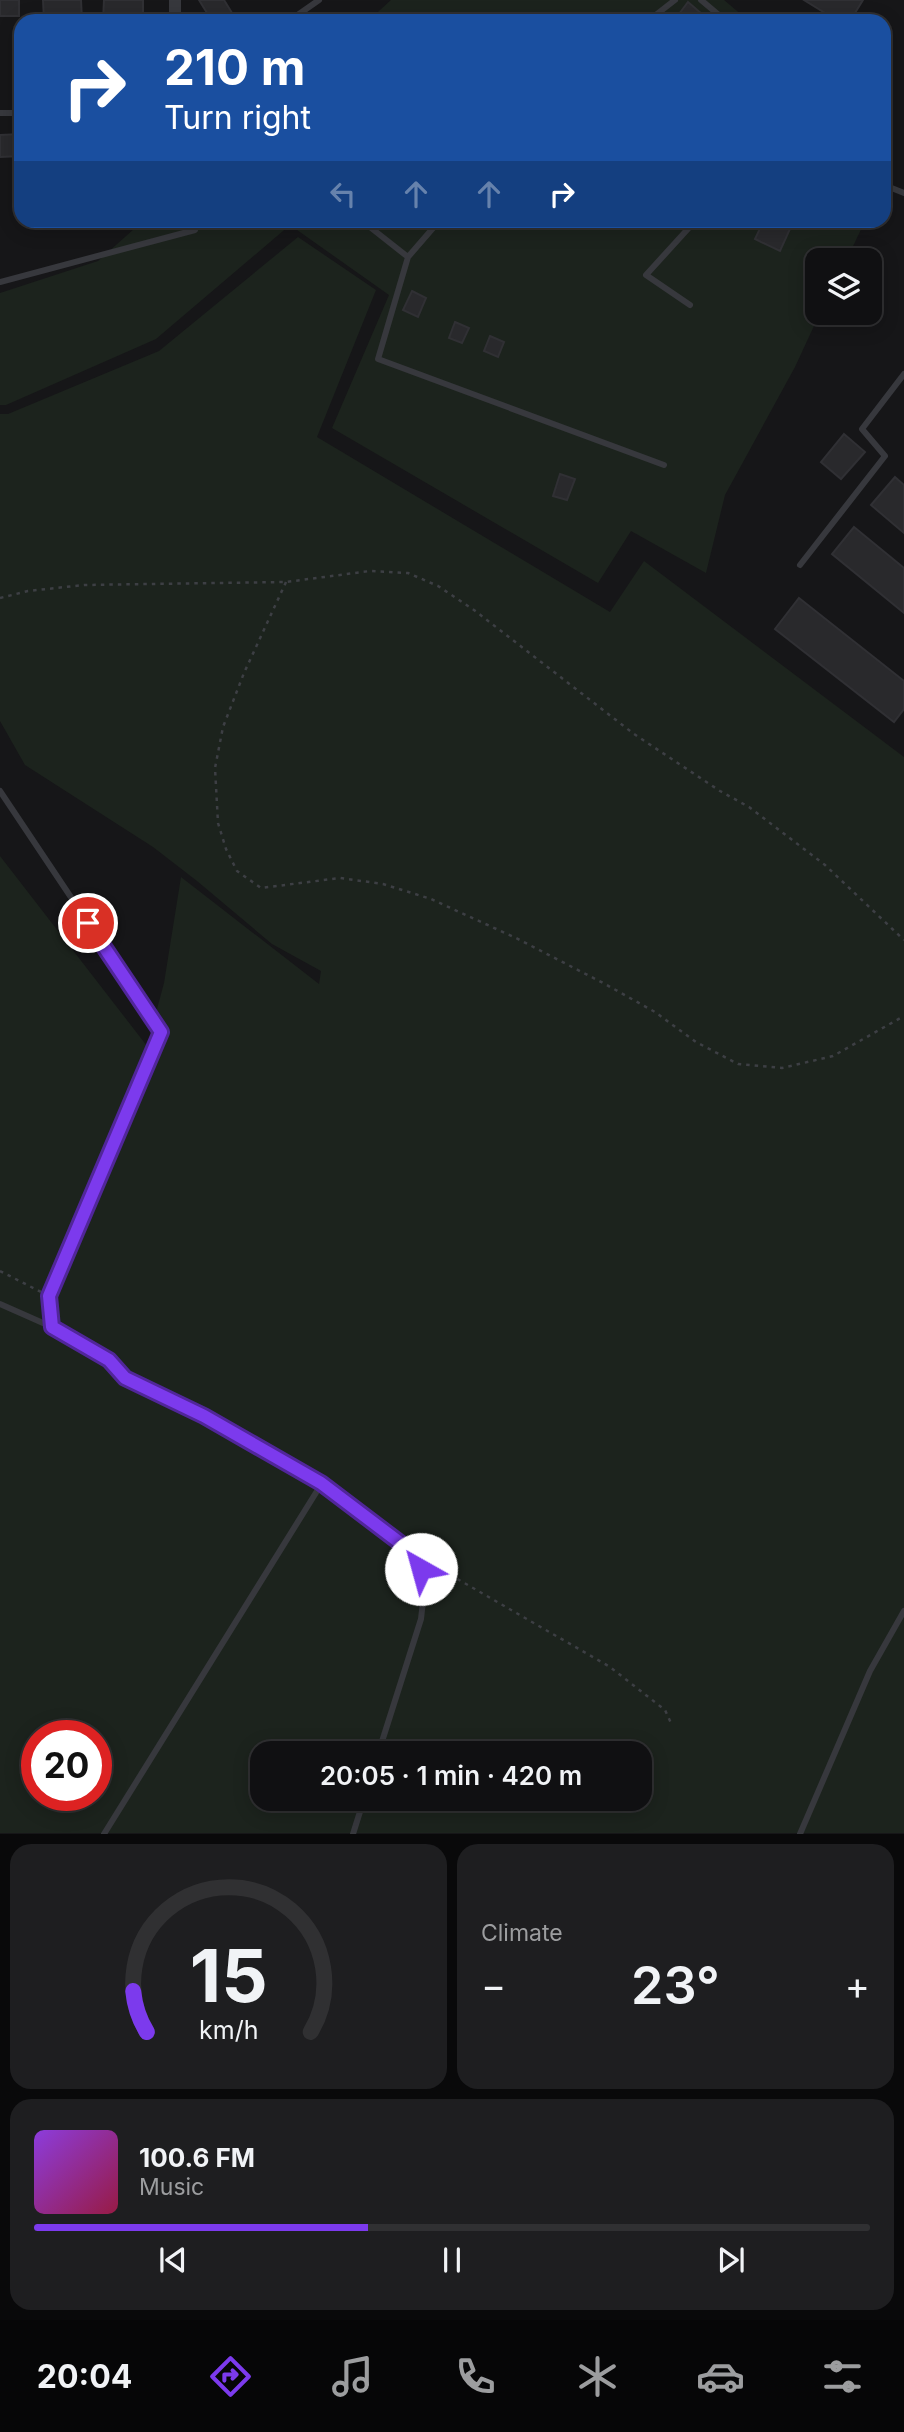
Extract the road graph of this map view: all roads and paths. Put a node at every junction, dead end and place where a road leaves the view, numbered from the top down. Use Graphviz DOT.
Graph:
graph roads {
  1 [pos="319,0"];
  2 [pos="675,0"];
  3 [pos="701,0"];
  4 [pos="301,13"];
  5 [pos="657,14"];
  6 [pos="718,14"];
  7 [pos="371,228"];
  8 [pos="433,228"];
  9 [pos="689,228"];
  10 [pos="195,230"];
  11 [pos="408,257"];
  12 [pos="0,282"];
  13 [pos="690,305"];
  14 [pos="904,374"];
  15 [pos="664,465"];
  16 [pos="800,565"];
  17 [pos="286,582"];
  18 [pos="0,598"];
  19 [pos="0,791"];
  20 [pos="904,940"];
  21 [pos="904,1016"];
  22 [pos="0,1271"];
  23 [pos="49,1296"];
  24 [pos="0,1304"];
  25 [pos="52,1327"];
  26 [pos="321,1483"];
  27 [pos="416,1555"];
  28 [pos="904,1611"];
  29 [pos="671,1723"];
  30 [pos="382,1741"];
  31 [pos="360,1811"];
  32 [pos="104,1833"];
  33 [pos="353,1833"];
  34 [pos="800,1833"];
  1 -- 4 [label="lane"];
  2 -- 5 [label="lane"];
  3 -- 6 [label="lane"];
  7 -- 11 [label="lane"];
  8 -- 11 [label="lane"];
  9 -- 13 [label="lane"];
  10 -- 12 [label="lane"];
  11 -- 15 [label="lane"];
  14 -- 16 [label="lane"];
  17 -- 18 [label="path"];
  17 -- 20 [label="path"];
  17 -- 21 [label="path"];
  19 -- 23 [label="lane"];
  22 -- 23 [label="path"];
  23 -- 25 [label="lane"];
  24 -- 25 [label="lane"];
  25 -- 26 [label="lane"];
  26 -- 27 [label="lane"];
  26 -- 32 [label="lane"];
  27 -- 29 [label="path"];
  27 -- 30 [label="lane"];
  28 -- 34 [label="lane"];
  31 -- 33 [label="lane"];
}
